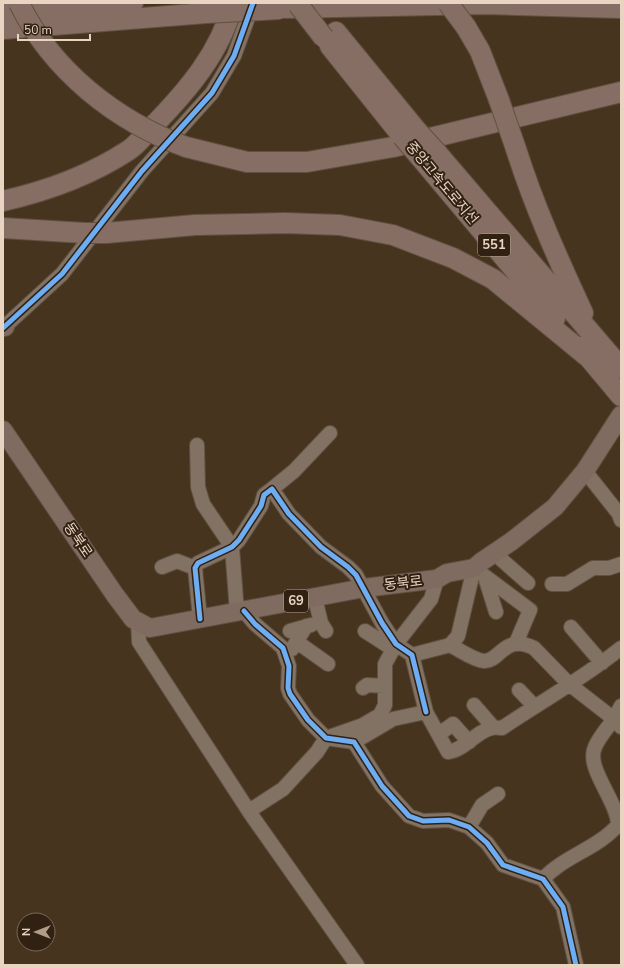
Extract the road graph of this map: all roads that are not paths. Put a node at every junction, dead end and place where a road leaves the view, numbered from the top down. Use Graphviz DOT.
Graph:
graph roads {
  1 [pos="19,3"];
  2 [pos="133,3"];
  3 [pos="233,3"];
  4 [pos="253,3"];
  5 [pos="314,3"];
  6 [pos="448,3"];
  7 [pos="288,6"];
  8 [pos="621,8"];
  9 [pos="3,14"];
  10 [pos="3,29"];
  11 [pos="330,35"];
  12 [pos="621,92"];
  13 [pos="3,201"];
  14 [pos="3,228"];
  15 [pos="574,326"];
  16 [pos="4,327"];
  17 [pos="594,337"];
  18 [pos="588,357"];
  19 [pos="621,368"];
  20 [pos="621,396"];
  21 [pos="621,415"];
  22 [pos="3,430"];
  23 [pos="330,433"];
  24 [pos="197,445"];
  25 [pos="585,471"];
  26 [pos="272,489"];
  27 [pos="621,520"];
  28 [pos="232,547"];
  29 [pos="494,553"];
  30 [pos="610,563"];
  31 [pos="162,567"];
  32 [pos="195,568"];
  33 [pos="480,572"];
  34 [pos="437,579"];
  35 [pos="528,583"];
  36 [pos="552,584"];
  37 [pos="364,588"];
  38 [pos="315,598"];
  39 [pos="240,612"];
  40 [pos="496,612"];
  41 [pos="200,619"];
  42 [pos="138,620"];
  43 [pos="571,627"];
  44 [pos="365,631"];
  45 [pos="293,637"];
  46 [pos="516,643"];
  47 [pos="450,645"];
  48 [pos="395,646"];
  49 [pos="621,648"];
  50 [pos="286,655"];
  51 [pos="412,655"];
  52 [pos="602,663"];
  53 [pos="328,664"];
  54 [pos="569,684"];
  55 [pos="385,686"];
  56 [pos="363,688"];
  57 [pos="519,690"];
  58 [pos="474,704"];
  59 [pos="534,706"];
  60 [pos="621,706"];
  61 [pos="426,712"];
  62 [pos="618,723"];
  63 [pos="493,727"];
  64 [pos="438,734"];
  65 [pos="326,738"];
  66 [pos="354,742"];
  67 [pos="469,742"];
  68 [pos="498,794"];
  69 [pos="249,811"];
  70 [pos="619,819"];
  71 [pos="469,827"];
  72 [pos="543,879"];
  73 [pos="357,965"];
  74 [pos="576,965"];
  1 -- 12 [label="highway, bridge"];
  2 -- 9 [label="highway"];
  3 -- 13 [label="highway"];
  4 -- 16 [label="street"];
  5 -- 11 [label="highway, 중앙고속도로지선 / 551"];
  6 -- 17 [label="highway, bridge"];
  7 -- 8 [label="highway"];
  7 -- 10 [label="highway, bridge"];
  7 -- 11 [label="highway, 중앙고속도로지선 / 551, bridge"];
  11 -- 15 [label="highway, 중앙고속도로지선 / 551, bridge"];
  14 -- 18 [label="highway, bridge"];
  15 -- 17 [label="highway, 중앙고속도로지선 / 551"];
  15 -- 18 [label="highway, 중앙고속도로지선 / 551"];
  17 -- 19 [label="highway, 중앙고속도로지선 / 551"];
  18 -- 20 [label="highway, 중앙고속도로지선 / 551"];
  21 -- 25 [label="main road, 동북로 / 69"];
  22 -- 42 [label="main road, 동북로 / 69"];
  23 -- 26 [label="street"];
  24 -- 28 [label="street"];
  25 -- 27 [label="street"];
  25 -- 29 [label="main road, 동북로 / 69"];
  26 -- 28 [label="street"];
  26 -- 37 [label="street"];
  28 -- 32 [label="street"];
  28 -- 39 [label="street"];
  29 -- 33 [label="main road, 동북로 / 69"];
  29 -- 35 [label="street"];
  30 -- 36 [label="street"];
  31 -- 32 [label="street"];
  32 -- 41 [label="street"];
  33 -- 34 [label="main road, 동북로 / 69"];
  33 -- 40 [label="street"];
  33 -- 46 [label="street"];
  33 -- 47 [label="street"];
  34 -- 37 [label="main road, 동북로 / 69"];
  34 -- 48 [label="street"];
  37 -- 38 [label="main road, 동북로 / 69"];
  37 -- 48 [label="street"];
  38 -- 39 [label="main road, 동북로 / 69"];
  38 -- 45 [label="street"];
  39 -- 41 [label="main road, 동북로 / 69"];
  39 -- 50 [label="street"];
  41 -- 42 [label="main road, 동북로 / 69"];
  42 -- 69 [label="street"];
  43 -- 52 [label="street"];
  44 -- 48 [label="street"];
  45 -- 50 [label="street"];
  45 -- 53 [label="street"];
  46 -- 47 [label="street"];
  46 -- 54 [label="street"];
  47 -- 51 [label="street"];
  48 -- 51 [label="street"];
  48 -- 55 [label="street"];
  49 -- 52 [label="street"];
  50 -- 65 [label="street"];
  51 -- 61 [label="street"];
  52 -- 54 [label="street"];
  54 -- 59 [label="street"];
  54 -- 62 [label="street"];
  55 -- 56 [label="street"];
  55 -- 65 [label="street"];
  57 -- 59 [label="street"];
  58 -- 63 [label="street"];
  59 -- 63 [label="street"];
  60 -- 62 [label="street"];
  61 -- 64 [label="street"];
  61 -- 66 [label="street"];
  62 -- 70 [label="street"];
  63 -- 67 [label="street"];
  64 -- 67 [label="street"];
  64 -- 67 [label="street"];
  65 -- 66 [label="street"];
  65 -- 69 [label="street"];
  66 -- 71 [label="street"];
  68 -- 71 [label="street"];
  69 -- 73 [label="street"];
  70 -- 72 [label="street"];
  71 -- 72 [label="street"];
  72 -- 74 [label="street"];
}
